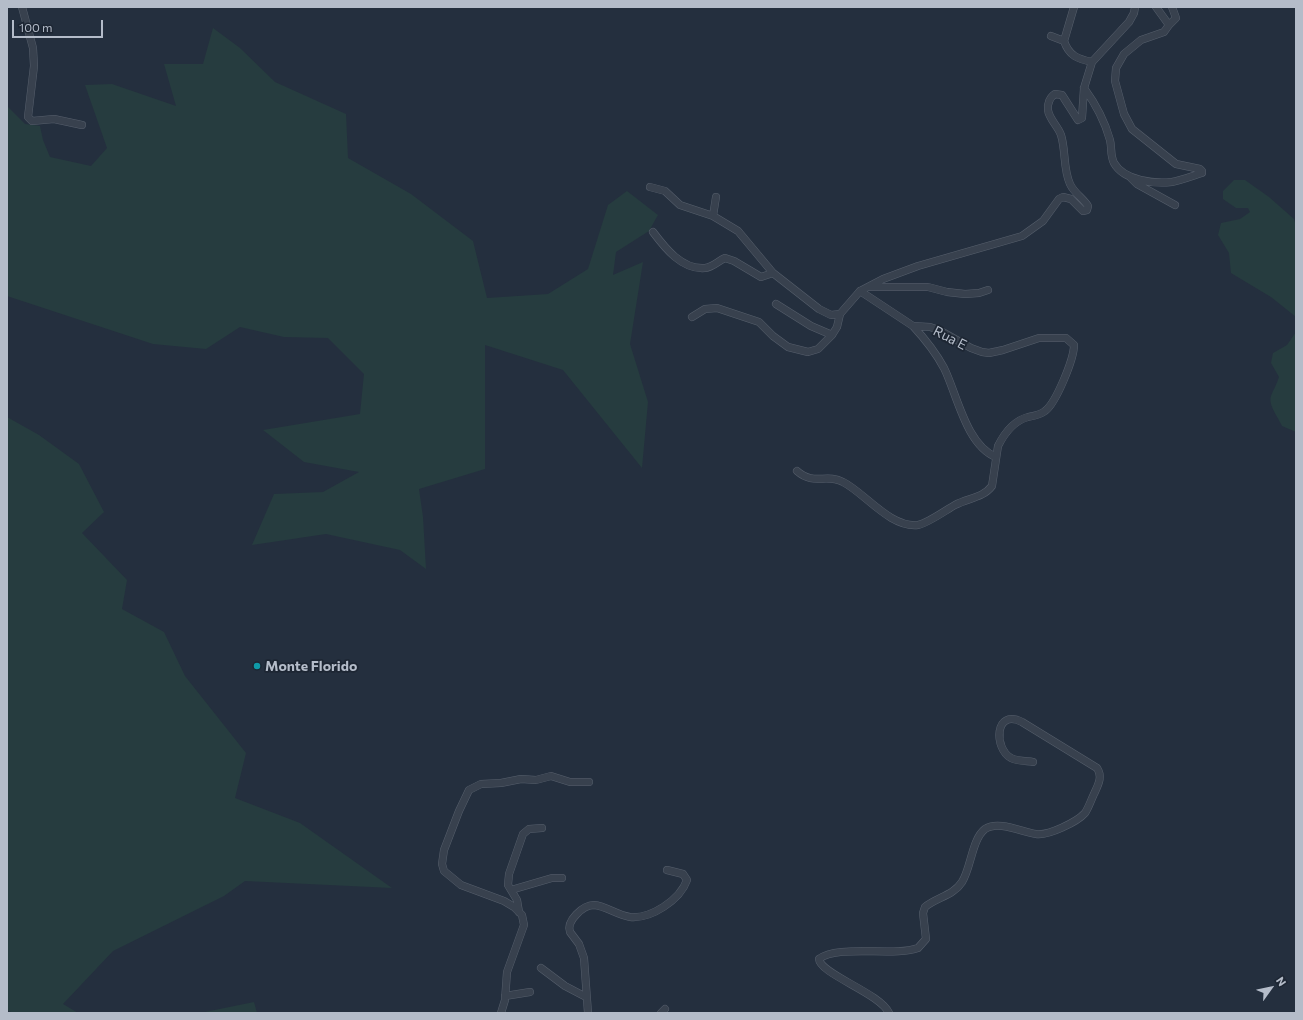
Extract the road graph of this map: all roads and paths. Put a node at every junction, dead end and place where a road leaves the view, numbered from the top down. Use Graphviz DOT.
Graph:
graph roads {
  1 [pos="22,7"];
  2 [pos="1074,7"];
  3 [pos="1135,7"];
  4 [pos="1156,7"];
  5 [pos="1172,7"];
  6 [pos="1169,25"];
  7 [pos="1051,36"];
  8 [pos="1064,41"];
  9 [pos="1092,62"];
  10 [pos="1084,88"];
  11 [pos="82,124"];
  12 [pos="1130,176"];
  13 [pos="650,187"];
  14 [pos="716,197"];
  15 [pos="1175,205"];
  16 [pos="713,216"];
  17 [pos="653,232"];
  18 [pos="772,273"];
  19 [pos="862,289"];
  20 [pos="988,290"];
  21 [pos="776,304"];
  22 [pos="840,314"];
  23 [pos="692,316"];
  24 [pos="913,326"];
  25 [pos="832,335"];
  26 [pos="996,457"];
  27 [pos="797,471"];
  28 [pos="1033,762"];
  29 [pos="589,782"];
  30 [pos="542,828"];
  31 [pos="667,870"];
  32 [pos="562,878"];
  33 [pos="511,890"];
  34 [pos="519,912"];
  35 [pos="541,968"];
  36 [pos="530,992"];
  37 [pos="505,996"];
  38 [pos="586,997"];
  39 [pos="501,1013"];
  40 [pos="588,1013"];
  41 [pos="889,1013"];
  1 -- 11 [label="street"];
  2 -- 8 [label="street"];
  3 -- 9 [label="street"];
  4 -- 6 [label="street"];
  5 -- 6 [label="street"];
  6 -- 12 [label="street"];
  7 -- 8 [label="street"];
  8 -- 9 [label="street"];
  9 -- 10 [label="street"];
  10 -- 12 [label="street"];
  10 -- 19 [label="street"];
  12 -- 15 [label="street"];
  13 -- 16 [label="street"];
  14 -- 16 [label="street"];
  16 -- 18 [label="street"];
  17 -- 18 [label="street"];
  18 -- 22 [label="street"];
  19 -- 20 [label="street"];
  19 -- 22 [label="street"];
  19 -- 24 [label="street, Rua E"];
  21 -- 25 [label="street"];
  22 -- 25 [label="street"];
  23 -- 25 [label="street"];
  24 -- 26 [label="street"];
  24 -- 26 [label="street, Rua E"];
  26 -- 27 [label="street"];
  28 -- 41 [label="street"];
  29 -- 34 [label="street"];
  30 -- 33 [label="street"];
  31 -- 38 [label="street"];
  32 -- 33 [label="street"];
  33 -- 34 [label="street"];
  34 -- 37 [label="street"];
  35 -- 38 [label="street"];
  36 -- 37 [label="street"];
  37 -- 39 [label="street"];
  38 -- 40 [label="street"];
}
